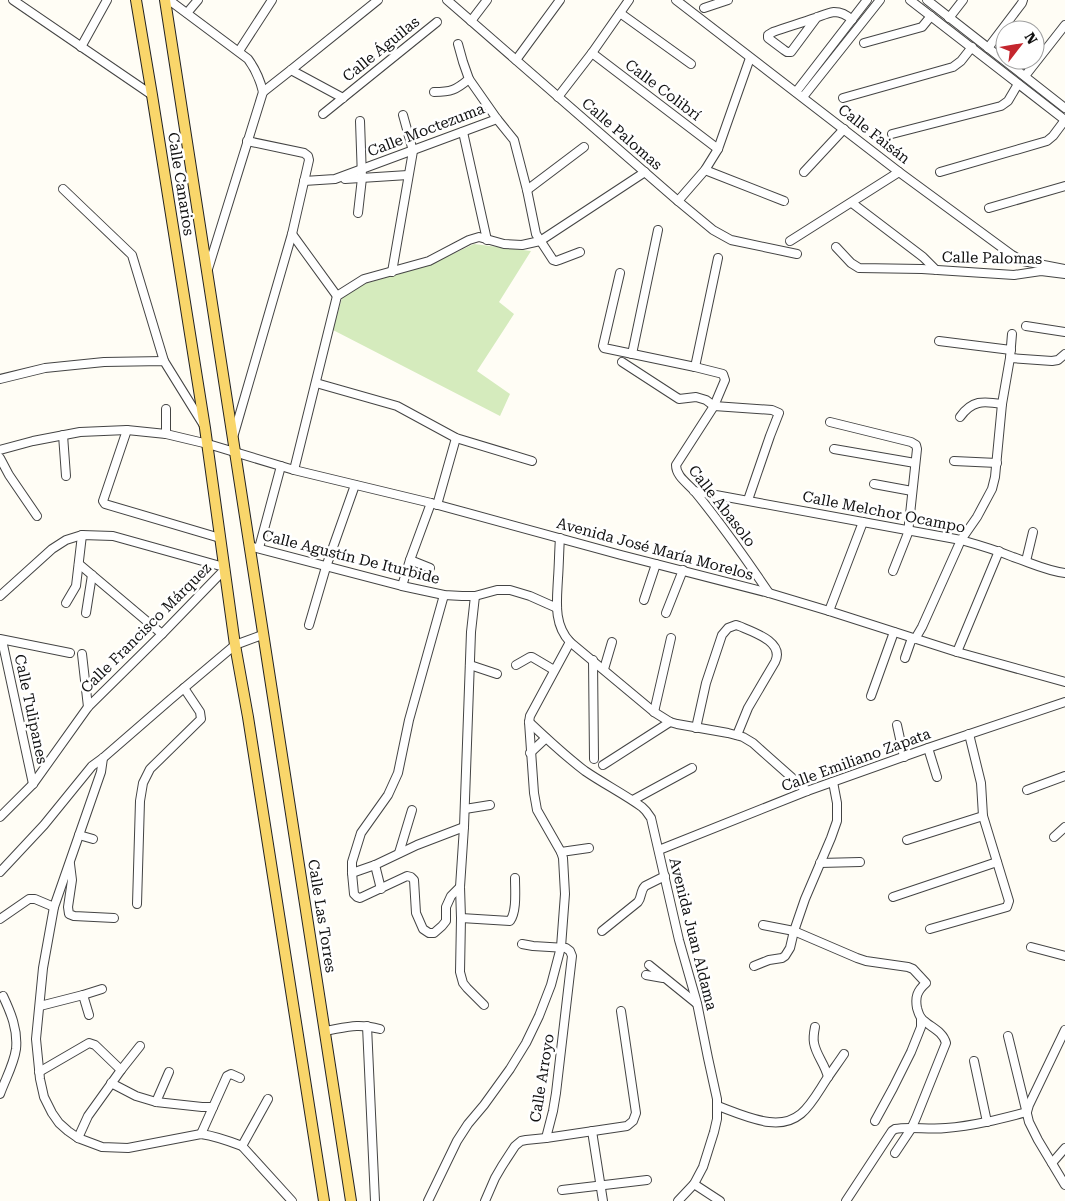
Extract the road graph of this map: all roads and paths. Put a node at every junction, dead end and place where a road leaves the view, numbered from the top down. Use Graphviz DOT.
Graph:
graph roads {
  1 [pos="13,0"];
  2 [pos="30,0"];
  3 [pos="107,0"];
  4 [pos="136,0"];
  5 [pos="167,0"];
  6 [pos="198,0"];
  7 [pos="272,0"];
  8 [pos="378,0"];
  9 [pos="447,0"];
  10 [pos="486,0"];
  11 [pos="560,0"];
  12 [pos="630,0"];
  13 [pos="676,0"];
  14 [pos="728,0"];
  15 [pos="867,0"];
  16 [pos="880,0"];
  17 [pos="910,0"];
  18 [pos="927,0"];
  19 [pos="963,0"];
  20 [pos="1023,0"];
  21 [pos="25,8"];
  22 [pos="704,8"];
  23 [pos="620,13"];
  24 [pos="188,14"];
  25 [pos="931,16"];
  26 [pos="816,17"];
  27 [pos="949,18"];
  28 [pos="852,20"];
  29 [pos="471,21"];
  30 [pos="437,22"];
  31 [pos="1065,25"];
  32 [pos="458,44"];
  33 [pos="864,44"];
  34 [pos="81,46"];
  35 [pos="972,47"];
  36 [pos="988,48"];
  37 [pos="239,51"];
  38 [pos="592,54"];
  39 [pos="750,58"];
  40 [pos="516,60"];
  41 [pos="691,64"];
  42 [pos="292,70"];
  43 [pos="1025,76"];
  44 [pos="469,79"];
  45 [pos="1018,84"];
  46 [pos="262,92"];
  47 [pos="434,92"];
  48 [pos="796,92"];
  49 [pos="152,95"];
  50 [pos="558,97"];
  51 [pos="804,97"];
  52 [pos="343,98"];
  53 [pos="843,98"];
  54 [pos="1064,105"];
  55 [pos="323,114"];
  56 [pos="403,115"];
  57 [pos="497,118"];
  58 [pos="1065,120"];
  59 [pos="360,121"];
  60 [pos="844,129"];
  61 [pos="463,132"];
  62 [pos="892,134"];
  63 [pos="248,141"];
  64 [pos="584,147"];
  65 [pos="718,149"];
  66 [pos="413,150"];
  67 [pos="705,170"];
  68 [pos="644,172"];
  69 [pos="804,172"];
  70 [pos="899,172"];
  71 [pos="940,172"];
  72 [pos="362,174"];
  73 [pos="408,175"];
  74 [pos="304,182"];
  75 [pos="1065,186"];
  76 [pos="63,189"];
  77 [pos="527,190"];
  78 [pos="784,201"];
  79 [pos="678,202"];
  80 [pos="852,203"];
  81 [pos="989,208"];
  82 [pos="358,213"];
  83 [pos="658,230"];
  84 [pos="292,234"];
  85 [pos="487,240"];
  86 [pos="540,241"];
  87 [pos="790,241"];
  88 [pos="836,247"];
  89 [pos="580,252"];
  90 [pos="797,254"];
  91 [pos="718,258"];
  92 [pos="1065,269"];
  93 [pos="936,270"];
  94 [pos="207,271"];
  95 [pos="392,272"];
  96 [pos="620,272"];
  97 [pos="1065,274"];
  98 [pos="337,296"];
  99 [pos="1026,326"];
  100 [pos="1065,332"];
  101 [pos="1012,334"];
  102 [pos="939,341"];
  103 [pos="632,354"];
  104 [pos="1010,354"];
  105 [pos="1065,354"];
  106 [pos="164,361"];
  107 [pos="622,362"];
  108 [pos="695,367"];
  109 [pos="0,379"];
  110 [pos="316,384"];
  111 [pos="1002,404"];
  112 [pos="714,406"];
  113 [pos="166,409"];
  114 [pos="960,417"];
  115 [pos="830,422"];
  116 [pos="205,428"];
  117 [pos="127,430"];
  118 [pos="166,434"];
  119 [pos="63,435"];
  120 [pos="233,438"];
  121 [pos="456,438"];
  122 [pos="208,444"];
  123 [pos="834,449"];
  124 [pos="0,450"];
  125 [pos="235,453"];
  126 [pos="0,458"];
  127 [pos="532,461"];
  128 [pos="954,461"];
  129 [pos="915,463"];
  130 [pos="997,463"];
  131 [pos="281,466"];
  132 [pos="294,470"];
  133 [pos="66,476"];
  134 [pos="874,484"];
  135 [pos="356,485"];
  136 [pos="694,490"];
  137 [pos="912,490"];
  138 [pos="748,500"];
  139 [pos="434,504"];
  140 [pos="37,516"];
  141 [pos="863,522"];
  142 [pos="908,529"];
  143 [pos="1034,532"];
  144 [pos="82,535"];
  145 [pos="220,538"];
  146 [pos="560,538"];
  147 [pos="961,540"];
  148 [pos="254,547"];
  149 [pos="999,551"];
  150 [pos="410,560"];
  151 [pos="1026,561"];
  152 [pos="79,564"];
  153 [pos="656,564"];
  154 [pos="326,567"];
  155 [pos="224,568"];
  156 [pos="430,568"];
  157 [pos="683,570"];
  158 [pos="892,571"];
  159 [pos="1065,573"];
  160 [pos="92,575"];
  161 [pos="402,586"];
  162 [pos="770,593"];
  163 [pos="444,594"];
  164 [pos="0,596"];
  165 [pos="475,596"];
  166 [pos="644,600"];
  167 [pos="66,603"];
  168 [pos="557,608"];
  169 [pos="829,611"];
  170 [pos="666,612"];
  171 [pos="86,613"];
  172 [pos="309,625"];
  173 [pos="894,632"];
  174 [pos="162,634"];
  175 [pos="262,635"];
  176 [pos="671,638"];
  177 [pos="913,638"];
  178 [pos="1,640"];
  179 [pos="570,642"];
  180 [pos="612,642"];
  181 [pos="236,645"];
  182 [pos="957,652"];
  183 [pos="70,653"];
  184 [pos="82,654"];
  185 [pos="905,658"];
  186 [pos="593,660"];
  187 [pos="470,665"];
  188 [pos="516,665"];
  189 [pos="554,670"];
  190 [pos="604,670"];
  191 [pos="497,674"];
  192 [pos="1065,682"];
  193 [pos="184,688"];
  194 [pos="871,696"];
  195 [pos="1065,702"];
  196 [pos="88,707"];
  197 [pos="654,712"];
  198 [pos="529,722"];
  199 [pos="670,722"];
  200 [pos="897,725"];
  201 [pos="696,728"];
  202 [pos="969,734"];
  203 [pos="737,735"];
  204 [pos="546,738"];
  205 [pos="928,748"];
  206 [pos="530,753"];
  207 [pos="904,757"];
  208 [pos="103,758"];
  209 [pos="594,759"];
  210 [pos="603,765"];
  211 [pos="692,768"];
  212 [pos="1065,776"];
  213 [pos="937,777"];
  214 [pos="833,782"];
  215 [pos="33,784"];
  216 [pos="1027,790"];
  217 [pos="807,791"];
  218 [pos="633,800"];
  219 [pos="490,806"];
  220 [pos="465,809"];
  221 [pos="412,810"];
  222 [pos="983,816"];
  223 [pos="0,817"];
  224 [pos="464,827"];
  225 [pos="1065,827"];
  226 [pos="79,835"];
  227 [pos="1054,837"];
  228 [pos="93,839"];
  229 [pos="907,840"];
  230 [pos="589,848"];
  231 [pos="659,850"];
  232 [pos="561,852"];
  233 [pos="399,853"];
  234 [pos="70,861"];
  235 [pos="860,862"];
  236 [pos="998,862"];
  237 [pos="820,863"];
  238 [pos="376,864"];
  239 [pos="0,872"];
  240 [pos="352,873"];
  241 [pos="665,876"];
  242 [pos="516,878"];
  243 [pos="460,887"];
  244 [pos="381,889"];
  245 [pos="893,897"];
  246 [pos="137,904"];
  247 [pos="54,907"];
  248 [pos="114,918"];
  249 [pos="461,918"];
  250 [pos="0,919"];
  251 [pos="763,924"];
  252 [pos="930,929"];
  253 [pos="602,931"];
  254 [pos="794,931"];
  255 [pos="522,944"];
  256 [pos="560,947"];
  257 [pos="1031,947"];
  258 [pos="1065,956"];
  259 [pos="649,965"];
  260 [pos="754,966"];
  261 [pos="646,975"];
  262 [pos="666,978"];
  263 [pos="102,989"];
  264 [pos="83,995"];
  265 [pos="3,996"];
  266 [pos="697,1003"];
  267 [pos="484,1005"];
  268 [pos="40,1006"];
  269 [pos="621,1011"];
  270 [pos="89,1016"];
  271 [pos="921,1018"];
  272 [pos="367,1026"];
  273 [pos="814,1027"];
  274 [pos="380,1029"];
  275 [pos="1065,1030"];
  276 [pos="325,1031"];
  277 [pos="1008,1036"];
  278 [pos="140,1046"];
  279 [pos="844,1054"];
  280 [pos="974,1061"];
  281 [pos="121,1070"];
  282 [pos="39,1072"];
  283 [pos="169,1072"];
  284 [pos="828,1077"];
  285 [pos="240,1078"];
  286 [pos="112,1083"];
  287 [pos="0,1094"];
  288 [pos="268,1099"];
  289 [pos="156,1102"];
  290 [pos="718,1106"];
  291 [pos="213,1107"];
  292 [pos="1027,1112"];
  293 [pos="875,1122"];
  294 [pos="987,1122"];
  295 [pos="911,1129"];
  296 [pos="592,1131"];
  297 [pos="201,1134"];
  298 [pos="78,1138"];
  299 [pos="546,1138"];
  300 [pos="242,1146"];
  301 [pos="1065,1148"];
  302 [pos="895,1153"];
  303 [pos="1052,1163"];
  304 [pos="647,1180"];
  305 [pos="694,1184"];
  306 [pos="600,1185"];
  307 [pos="1065,1185"];
  308 [pos="562,1190"];
  309 [pos="292,1201"];
  310 [pos="324,1201"];
  311 [pos="351,1201"];
  312 [pos="375,1201"];
  313 [pos="428,1201"];
  314 [pos="485,1201"];
  315 [pos="602,1201"];
  316 [pos="678,1201"];
  317 [pos="720,1201"];
  318 [pos="846,1201"];
  1 -- 21 [label="street"];
  2 -- 21 [label="street"];
  3 -- 34 [label="street"];
  4 -- 49 [label="main road"];
  5 -- 24 [label="street"];
  5 -- 94 [label="main road, Calle Canarios"];
  6 -- 24 [label="street"];
  7 -- 37 [label="street"];
  8 -- 42 [label="street"];
  9 -- 29 [label="street, Calle Palomas"];
  10 -- 29 [label="street"];
  11 -- 40 [label="street"];
  12 -- 23 [label="street"];
  13 -- 39 [label="street, Calle Faisán"];
  14 -- 22 [label="street"];
  15 -- 28 [label="street"];
  16 -- 51 [label="street"];
  17 -- 25 [label="street"];
  18 -- 27 [label="street"];
  19 -- 27 [label="street"];
  20 -- 36 [label="street"];
  21 -- 34 [label="street"];
  23 -- 38 [label="street"];
  23 -- 41 [label="street"];
  24 -- 37 [label="street"];
  25 -- 33 [label="street"];
  25 -- 35 [label="street"];
  26 -- 26 [label="street"];
  26 -- 28 [label="street"];
  27 -- 36 [label="street"];
  28 -- 48 [label="street"];
  29 -- 40 [label="street, Calle Palomas"];
  30 -- 52 [label="street, Calle Águilas"];
  31 -- 43 [label="street"];
  32 -- 44 [label="street"];
  34 -- 49 [label="street"];
  35 -- 45 [label="street"];
  35 -- 53 [label="street"];
  36 -- 43 [label="street"];
  37 -- 46 [label="street"];
  38 -- 50 [label="street"];
  38 -- 65 [label="street, Calle Colibrí"];
  39 -- 48 [label="street, Calle Faisán"];
  39 -- 65 [label="street"];
  40 -- 50 [label="street, Calle Palomas"];
  42 -- 46 [label="street"];
  42 -- 52 [label="street, Calle Águilas"];
  43 -- 54 [label="street"];
  44 -- 47 [label="street"];
  44 -- 57 [label="street"];
  45 -- 58 [label="street"];
  45 -- 62 [label="street"];
  46 -- 63 [label="street"];
  48 -- 51 [label="street, Calle Faisán"];
  49 -- 116 [label="main road, Calle Canarios"];
  50 -- 68 [label="street, Calle Palomas"];
  51 -- 60 [label="street, Calle Faisán"];
  52 -- 55 [label="street, Calle Águilas"];
  56 -- 66 [label="street"];
  57 -- 61 [label="street, Calle Moctezuma"];
  57 -- 77 [label="street, Calle Moctezuma"];
  58 -- 71 [label="street"];
  59 -- 72 [label="street"];
  60 -- 69 [label="street"];
  60 -- 70 [label="street, Calle Faisán"];
  61 -- 66 [label="street, Calle Moctezuma"];
  61 -- 85 [label="street"];
  63 -- 74 [label="street"];
  63 -- 94 [label="street"];
  64 -- 77 [label="street"];
  65 -- 67 [label="street"];
  66 -- 72 [label="street, Calle Moctezuma"];
  66 -- 73 [label="street"];
  67 -- 78 [label="street"];
  67 -- 79 [label="street"];
  68 -- 79 [label="street, Calle Palomas"];
  68 -- 86 [label="street"];
  70 -- 80 [label="street"];
  70 -- 92 [label="street, Calle Faisán"];
  72 -- 73 [label="street"];
  72 -- 74 [label="street, Calle Moctezuma"];
  72 -- 82 [label="street"];
  73 -- 95 [label="street"];
  74 -- 84 [label="street"];
  75 -- 81 [label="street"];
  76 -- 106 [label="street"];
  77 -- 86 [label="street, Calle Moctezuma"];
  79 -- 90 [label="street, Calle Palomas"];
  80 -- 87 [label="street"];
  80 -- 93 [label="street"];
  83 -- 103 [label="street"];
  84 -- 98 [label="street"];
  84 -- 120 [label="street"];
  85 -- 86 [label="street"];
  85 -- 95 [label="street"];
  86 -- 89 [label="street, Calle Moctezuma"];
  88 -- 93 [label="street, Calle Palomas"];
  91 -- 108 [label="street"];
  93 -- 97 [label="street, Calle Palomas"];
  94 -- 120 [label="main road, Calle Canarios"];
  95 -- 98 [label="street"];
  96 -- 103 [label="street"];
  98 -- 110 [label="street"];
  99 -- 100 [label="street"];
  101 -- 104 [label="street"];
  102 -- 104 [label="street"];
  103 -- 108 [label="street"];
  104 -- 105 [label="street"];
  104 -- 111 [label="street"];
  106 -- 109 [label="street"];
  106 -- 116 [label="street"];
  107 -- 112 [label="street"];
  108 -- 112 [label="street, Calle Abasolo"];
  110 -- 121 [label="street"];
  110 -- 132 [label="street"];
  111 -- 114 [label="street"];
  111 -- 130 [label="street"];
  112 -- 136 [label="street, Calle Abasolo"];
  112 -- 138 [label="street"];
  113 -- 118 [label="street"];
  115 -- 129 [label="street"];
  116 -- 122 [label="main road, Calle Canarios"];
  117 -- 118 [label="street, Avenida José María Morelos"];
  117 -- 119 [label="street, Avenida José María Morelos"];
  117 -- 145 [label="street"];
  118 -- 122 [label="street, Avenida José María Morelos"];
  119 -- 124 [label="street, Avenida José María Morelos"];
  119 -- 133 [label="street"];
  120 -- 125 [label="main road, Calle Canarios"];
  121 -- 127 [label="street"];
  121 -- 139 [label="street"];
  122 -- 125 [label="street, Avenida José María Morelos"];
  122 -- 145 [label="main road, Calle Canarios"];
  123 -- 129 [label="street"];
  125 -- 131 [label="street, Avenida José María Morelos"];
  125 -- 148 [label="main road, Calle Canarios"];
  126 -- 140 [label="street"];
  128 -- 130 [label="street"];
  129 -- 137 [label="street"];
  130 -- 147 [label="street"];
  131 -- 132 [label="street, Avenida José María Morelos"];
  131 -- 148 [label="street"];
  132 -- 135 [label="street, Avenida José María Morelos"];
  134 -- 137 [label="street"];
  135 -- 139 [label="street, Avenida José María Morelos"];
  135 -- 154 [label="street"];
  136 -- 138 [label="street, Calle Melchor Ocampo"];
  136 -- 162 [label="street, Calle Abasolo"];
  137 -- 142 [label="street"];
  138 -- 141 [label="street, Calle Melchor Ocampo"];
  139 -- 146 [label="street, Avenida José María Morelos"];
  139 -- 150 [label="street"];
  141 -- 142 [label="street, Calle Melchor Ocampo"];
  141 -- 169 [label="street"];
  142 -- 147 [label="street, Calle Melchor Ocampo"];
  142 -- 158 [label="street"];
  143 -- 151 [label="street"];
  144 -- 152 [label="street"];
  144 -- 155 [label="street"];
  144 -- 164 [label="street"];
  145 -- 155 [label="main road, Calle Canarios"];
  146 -- 153 [label="street, Avenida José María Morelos"];
  146 -- 168 [label="street"];
  147 -- 149 [label="street, Calle Melchor Ocampo"];
  147 -- 177 [label="street"];
  148 -- 154 [label="street, Calle Agustín De Iturbide"];
  148 -- 175 [label="main road, Calle Las Torres"];
  149 -- 151 [label="street, Calle Melchor Ocampo"];
  149 -- 182 [label="street"];
  150 -- 156 [label="street"];
  150 -- 161 [label="street"];
  151 -- 159 [label="street, Calle Melchor Ocampo"];
  152 -- 160 [label="street"];
  152 -- 167 [label="street"];
  153 -- 157 [label="street, Avenida José María Morelos"];
  153 -- 166 [label="street"];
  154 -- 161 [label="street, Calle Agustín De Iturbide"];
  154 -- 172 [label="street"];
  155 -- 174 [label="street, Calle Francisco Márquez"];
  155 -- 181 [label="main road, Calle Canarios"];
  157 -- 162 [label="street, Avenida José María Morelos"];
  157 -- 170 [label="street"];
  160 -- 171 [label="street"];
  160 -- 174 [label="street"];
  161 -- 163 [label="street, Calle Agustín De Iturbide"];
  162 -- 169 [label="street, Avenida José María Morelos"];
  163 -- 165 [label="street, Calle Agustín De Iturbide"];
  163 -- 240 [label="street"];
  165 -- 168 [label="street, Calle Agustín De Iturbide"];
  165 -- 187 [label="street"];
  168 -- 179 [label="street"];
  169 -- 173 [label="street, Avenida José María Morelos"];
  173 -- 177 [label="street, Avenida José María Morelos"];
  173 -- 194 [label="street"];
  174 -- 196 [label="street, Calle Francisco Márquez"];
  175 -- 181 [label="street"];
  175 -- 276 [label="main road, Calle Las Torres"];
  176 -- 197 [label="street"];
  177 -- 182 [label="street, Avenida José María Morelos"];
  177 -- 185 [label="street"];
  178 -- 183 [label="street"];
  178 -- 215 [label="street, Calle Tulipanes"];
  179 -- 186 [label="street"];
  179 -- 189 [label="street"];
  180 -- 190 [label="street"];
  181 -- 193 [label="street"];
  181 -- 310 [label="main road"];
  182 -- 192 [label="street, Avenida José María Morelos"];
  184 -- 196 [label="street"];
  186 -- 190 [label="street"];
  186 -- 209 [label="street"];
  187 -- 191 [label="street"];
  187 -- 220 [label="street"];
  188 -- 189 [label="street"];
  189 -- 198 [label="street"];
  190 -- 197 [label="street"];
  193 -- 208 [label="street"];
  193 -- 246 [label="street"];
  195 -- 202 [label="street, Calle Emiliano Zapata"];
  196 -- 215 [label="street, Calle Francisco Márquez"];
  197 -- 199 [label="street"];
  198 -- 204 [label="street, Avenida Juan Aldama"];
  198 -- 206 [label="street"];
  199 -- 201 [label="street"];
  199 -- 210 [label="street"];
  200 -- 207 [label="street"];
  201 -- 203 [label="street"];
  201 -- 203 [label="street"];
  202 -- 205 [label="street, Calle Emiliano Zapata"];
  202 -- 222 [label="street"];
  203 -- 217 [label="street"];
  204 -- 206 [label="street"];
  204 -- 218 [label="street, Avenida Juan Aldama"];
  205 -- 207 [label="street, Calle Emiliano Zapata"];
  205 -- 213 [label="street"];
  206 -- 232 [label="street"];
  207 -- 214 [label="street, Calle Emiliano Zapata"];
  208 -- 226 [label="street"];
  208 -- 239 [label="street"];
  211 -- 218 [label="street"];
  212 -- 216 [label="street"];
  214 -- 217 [label="street, Calle Emiliano Zapata"];
  214 -- 237 [label="street"];
  215 -- 223 [label="street, Calle Francisco Márquez"];
  217 -- 231 [label="street, Calle Emiliano Zapata"];
  218 -- 231 [label="street, Avenida Juan Aldama"];
  219 -- 220 [label="street"];
  220 -- 224 [label="street"];
  221 -- 233 [label="street"];
  222 -- 229 [label="street"];
  222 -- 236 [label="street"];
  224 -- 233 [label="street"];
  224 -- 243 [label="street"];
  225 -- 227 [label="street"];
  226 -- 228 [label="street"];
  226 -- 234 [label="street"];
  230 -- 232 [label="street"];
  231 -- 241 [label="street, Avenida Juan Aldama"];
  232 -- 256 [label="street"];
  233 -- 238 [label="street"];
  234 -- 247 [label="street"];
  234 -- 248 [label="street"];
  235 -- 237 [label="street"];
  236 -- 245 [label="street"];
  236 -- 252 [label="street"];
  237 -- 254 [label="street"];
  238 -- 240 [label="street"];
  238 -- 244 [label="street"];
  240 -- 244 [label="street"];
  241 -- 253 [label="street"];
  241 -- 266 [label="street, Avenida Juan Aldama"];
  242 -- 249 [label="street"];
  243 -- 244 [label="street"];
  243 -- 249 [label="street"];
  247 -- 250 [label="street"];
  247 -- 268 [label="street"];
  249 -- 267 [label="street"];
  251 -- 254 [label="street"];
  254 -- 260 [label="street"];
  254 -- 271 [label="street"];
  255 -- 256 [label="street"];
  256 -- 299 [label="street, Calle Arroyo"];
  256 -- 313 [label="street"];
  257 -- 258 [label="street"];
  259 -- 262 [label="street"];
  261 -- 262 [label="street"];
  262 -- 266 [label="street"];
  263 -- 264 [label="street"];
  264 -- 268 [label="street"];
  264 -- 270 [label="street"];
  265 -- 287 [label="street"];
  266 -- 290 [label="street, Avenida Juan Aldama"];
  268 -- 282 [label="street"];
  269 -- 296 [label="street"];
  271 -- 293 [label="street"];
  271 -- 295 [label="street"];
  272 -- 274 [label="street"];
  272 -- 276 [label="street"];
  272 -- 312 [label="street"];
  273 -- 284 [label="street"];
  275 -- 292 [label="street"];
  276 -- 311 [label="main road, Calle Las Torres"];
  277 -- 292 [label="street"];
  278 -- 281 [label="street"];
  279 -- 284 [label="street"];
  280 -- 294 [label="street"];
  281 -- 282 [label="street"];
  281 -- 286 [label="street"];
  282 -- 298 [label="street"];
  283 -- 289 [label="street"];
  284 -- 290 [label="street"];
  285 -- 291 [label="street"];
  286 -- 289 [label="street"];
  286 -- 298 [label="street"];
  288 -- 300 [label="street"];
  289 -- 291 [label="street"];
  290 -- 305 [label="street, Avenida Juan Aldama"];
  291 -- 297 [label="street"];
  292 -- 294 [label="street"];
  292 -- 303 [label="street"];
  294 -- 295 [label="street"];
  295 -- 302 [label="street"];
  295 -- 318 [label="street"];
  296 -- 299 [label="street"];
  296 -- 306 [label="street"];
  297 -- 298 [label="street"];
  297 -- 300 [label="street"];
  299 -- 314 [label="street, Calle Arroyo"];
  300 -- 309 [label="street"];
  301 -- 303 [label="street"];
  303 -- 307 [label="street"];
  304 -- 306 [label="street"];
  305 -- 316 [label="street, Avenida Juan Aldama"];
  305 -- 317 [label="street"];
  306 -- 308 [label="street"];
  306 -- 315 [label="street"];
}
